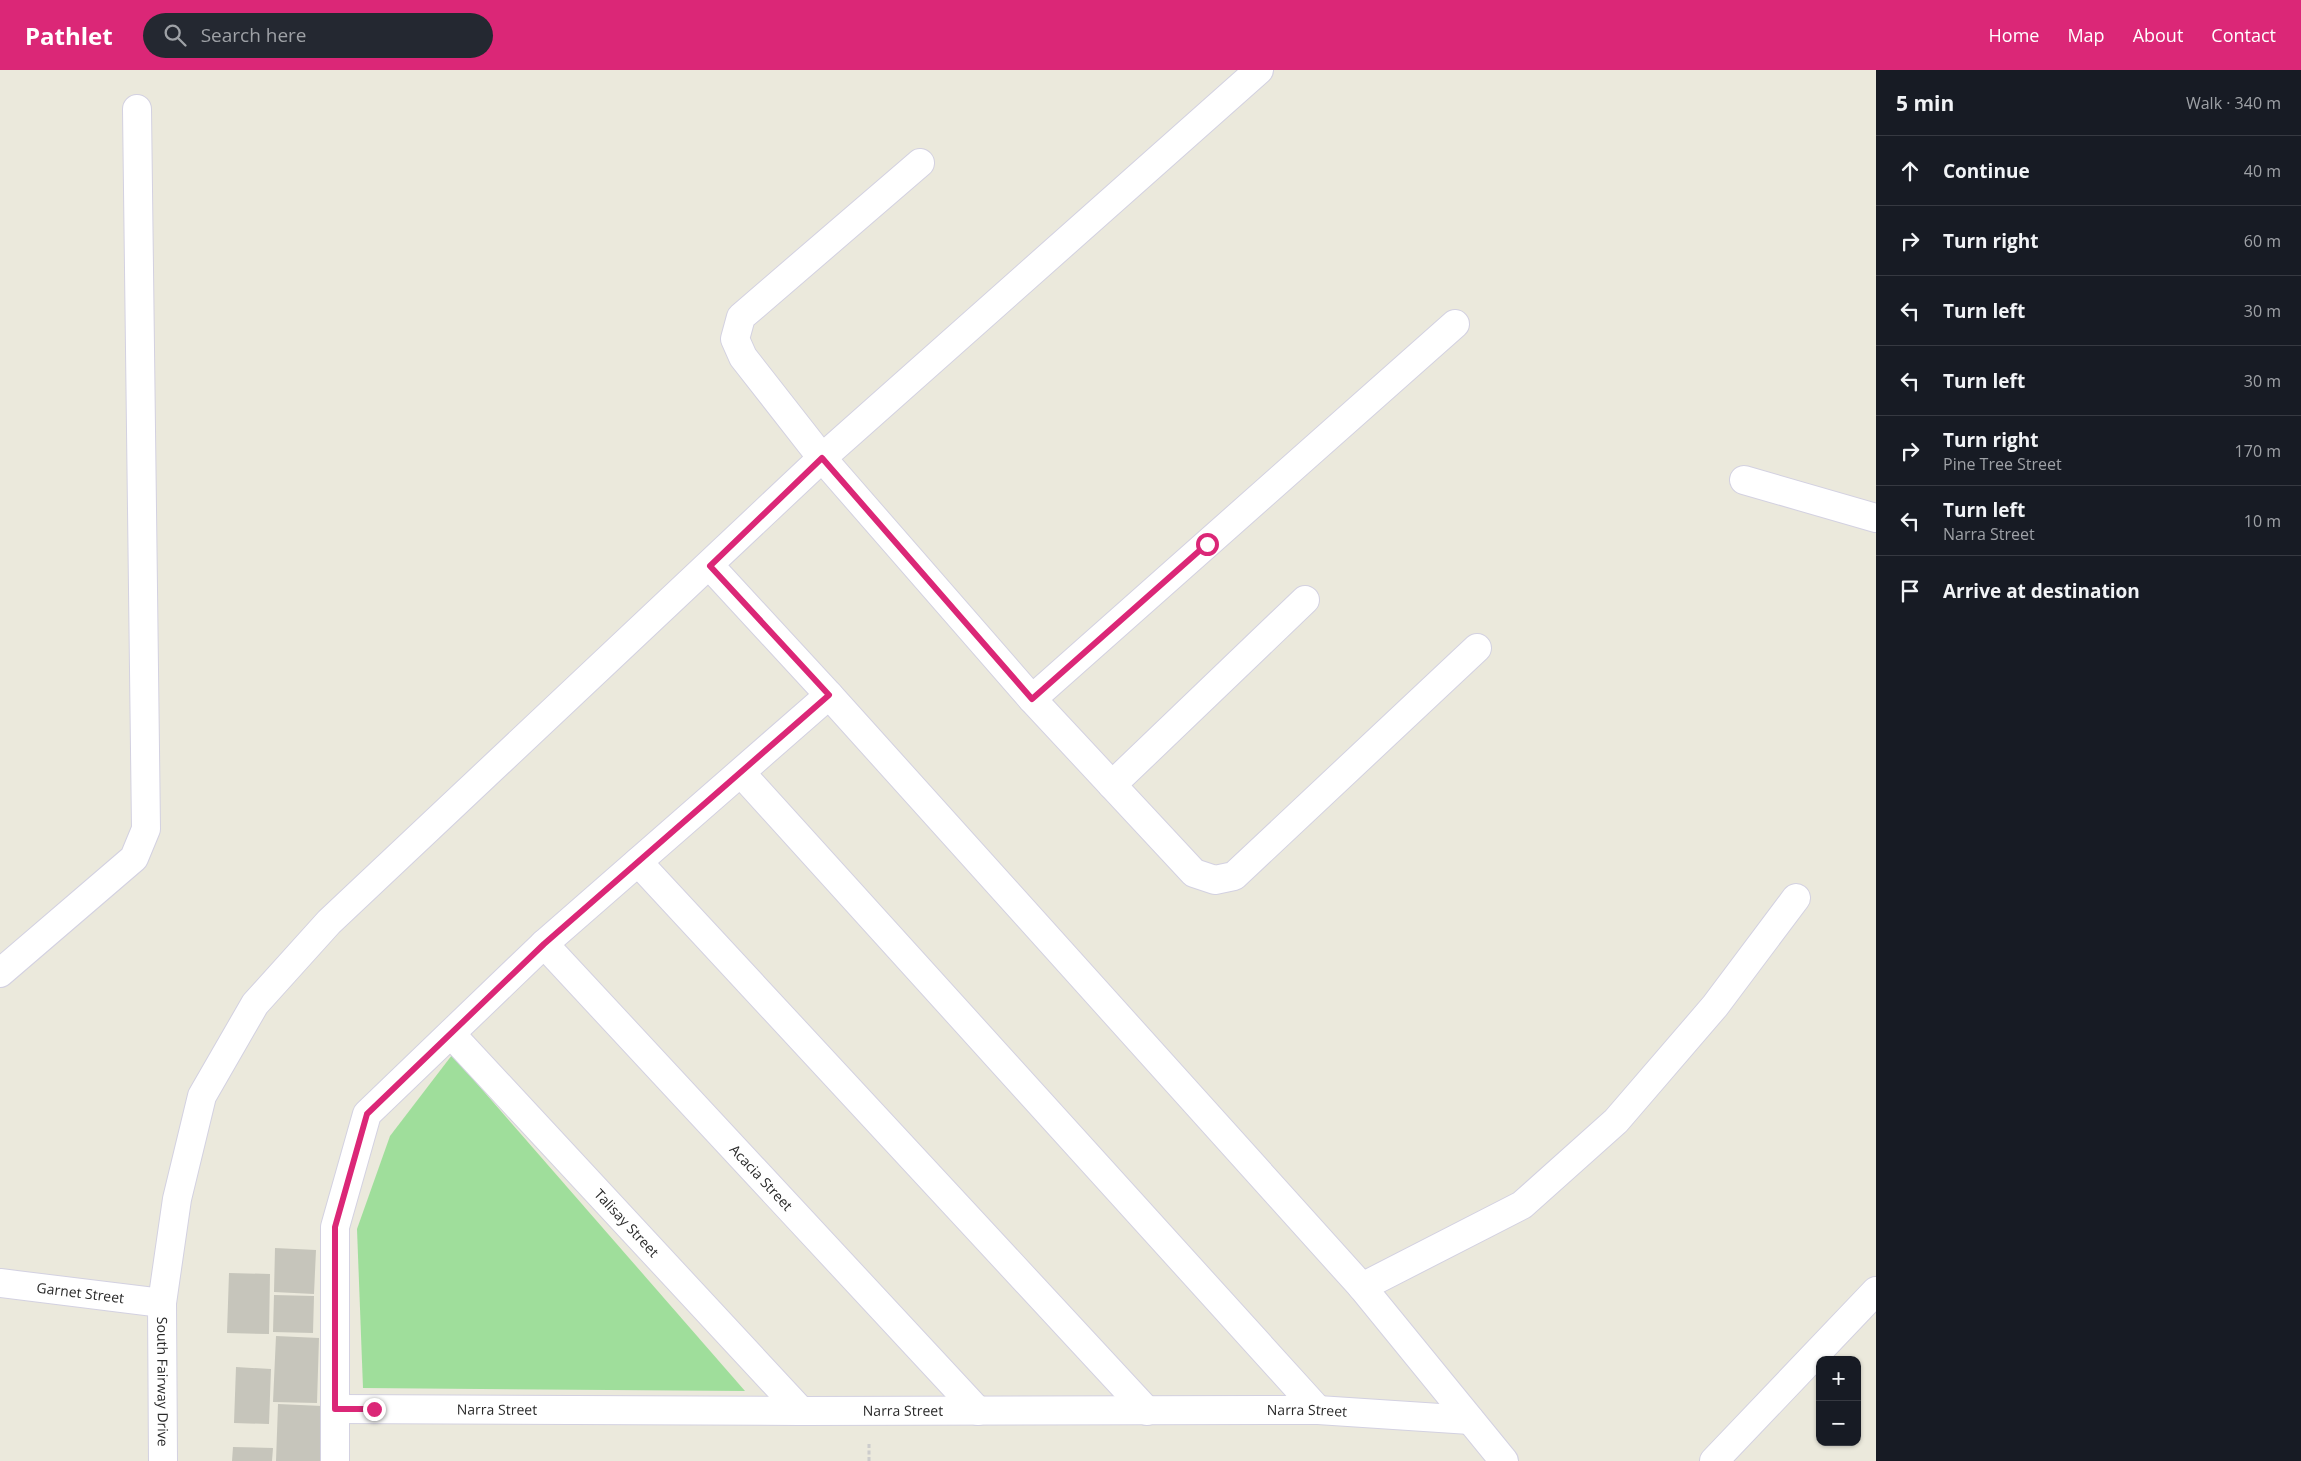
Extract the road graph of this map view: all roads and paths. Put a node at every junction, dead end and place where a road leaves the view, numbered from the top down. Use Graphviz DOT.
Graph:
graph roads {
  1 [pos="1259,70"];
  2 [pos="137,109"];
  3 [pos="920,163"];
  4 [pos="1455,324"];
  5 [pos="822,458"];
  6 [pos="1744,480"];
  7 [pos="1876,518"];
  8 [pos="710,566"];
  9 [pos="1305,600"];
  10 [pos="1478,648"];
  11 [pos="829,695"];
  12 [pos="1032,699"];
  13 [pos="741,773"];
  14 [pos="1112,785"];
  15 [pos="638,862"];
  16 [pos="1796,898"];
  17 [pos="544,944"];
  18 [pos="0,974"];
  19 [pos="451,1034"];
  20 [pos="0,1283"];
  21 [pos="1362,1287"];
  22 [pos="1876,1291"];
  23 [pos="162,1303"];
  24 [pos="335,1409"];
  25 [pos="1318,1410"];
  26 [pos="801,1411"];
  27 [pos="978,1411"];
  28 [pos="1147,1411"];
  29 [pos="1470,1420"];
  30 [pos="163,1461"];
  31 [pos="335,1461"];
  32 [pos="1504,1461"];
  33 [pos="1714,1461"];
  1 -- 5 [label="street, South Fairway Drive"];
  2 -- 18 [label="street"];
  3 -- 5 [label="street"];
  4 -- 12 [label="street"];
  5 -- 8 [label="street, South Fairway Drive"];
  5 -- 12 [label="street"];
  6 -- 7 [label="street"];
  8 -- 11 [label="street"];
  8 -- 23 [label="street, South Fairway Drive"];
  9 -- 14 [label="street"];
  10 -- 14 [label="street"];
  11 -- 13 [label="street"];
  11 -- 21 [label="street"];
  12 -- 14 [label="street"];
  13 -- 15 [label="street"];
  13 -- 25 [label="street"];
  15 -- 17 [label="street"];
  15 -- 28 [label="street"];
  16 -- 21 [label="street"];
  17 -- 19 [label="street"];
  17 -- 27 [label="street, Acacia Street"];
  19 -- 24 [label="street"];
  19 -- 26 [label="street, Talisay Street"];
  20 -- 23 [label="street, Garnet Street"];
  21 -- 29 [label="street"];
  22 -- 33 [label="street"];
  23 -- 30 [label="street, South Fairway Drive"];
  24 -- 26 [label="street, Narra Street"];
  24 -- 31 [label="street"];
  25 -- 28 [label="street, Narra Street"];
  25 -- 29 [label="street, Narra Street"];
  26 -- 27 [label="street, Narra Street"];
  27 -- 28 [label="street, Narra Street"];
  29 -- 32 [label="street"];
}
